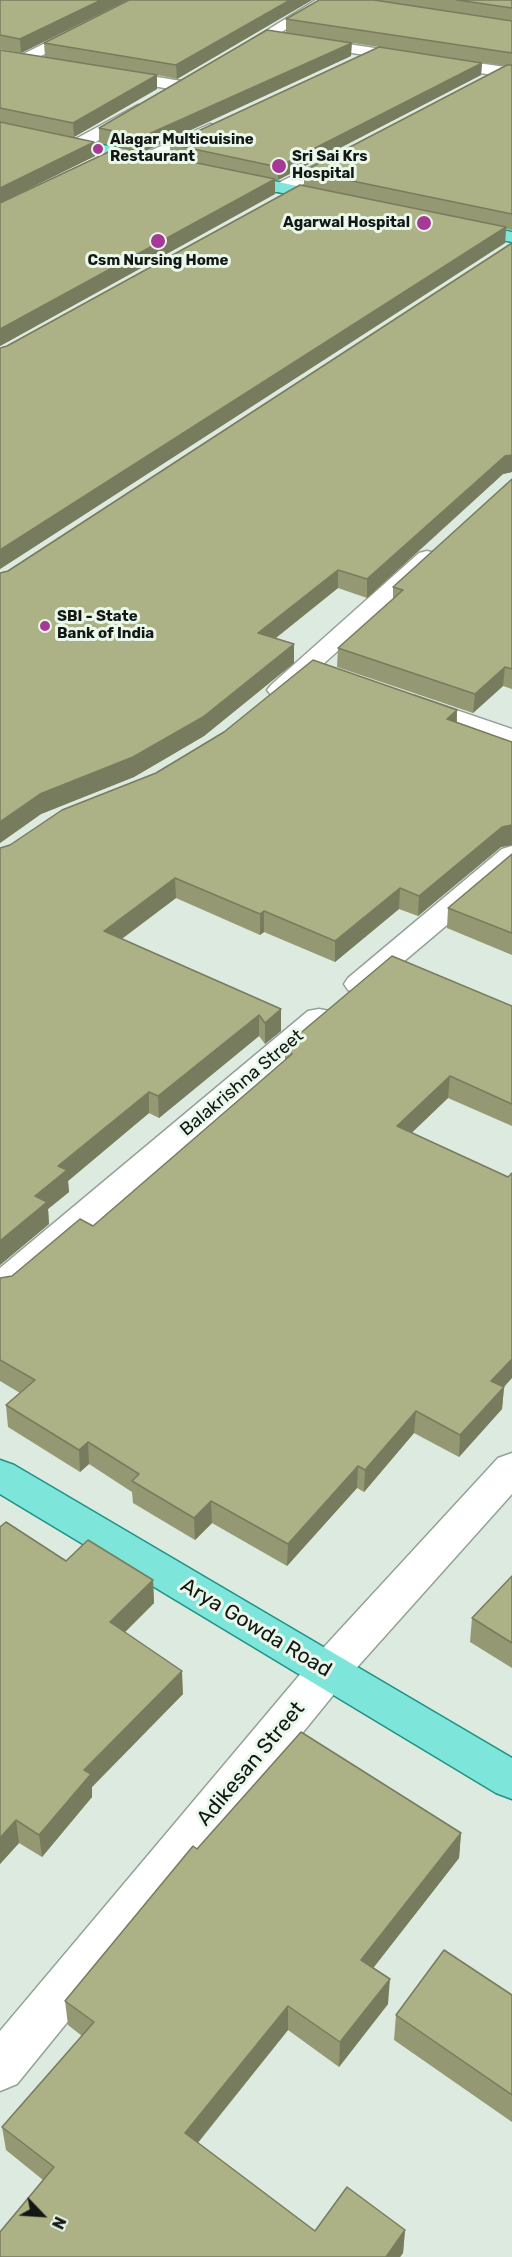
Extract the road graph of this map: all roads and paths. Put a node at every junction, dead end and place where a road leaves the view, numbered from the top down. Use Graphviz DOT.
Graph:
graph roads {
  1 [pos="144,0"];
  2 [pos="326,0"];
  3 [pos="266,36"];
  4 [pos="377,52"];
  5 [pos="45,64"];
  6 [pos="219,64"];
  7 [pos="346,67"];
  8 [pos="102,73"];
  9 [pos="508,73"];
  10 [pos="483,83"];
  11 [pos="220,125"];
  12 [pos="0,129"];
  13 [pos="78,145"];
  14 [pos="356,149"];
  15 [pos="117,153"];
  16 [pos="147,159"];
  17 [pos="96,164"];
  18 [pos="169,164"];
  19 [pos="214,173"];
  20 [pos="286,194"];
  21 [pos="354,204"];
  22 [pos="444,223"];
  23 [pos="509,247"];
  24 [pos="441,546"];
  25 [pos="394,697"];
  26 [pos="257,709"];
  27 [pos="512,738"];
  28 [pos="512,855"];
  29 [pos="0,1287"];
  30 [pos="512,1468"];
  31 [pos="0,1475"];
  32 [pos="328,1671"];
  33 [pos="512,1780"];
  34 [pos="0,2068"];
  1 -- 5 [label="street"];
  2 -- 3 [label="street"];
  3 -- 4 [label="street"];
  3 -- 6 [label="street"];
  4 -- 7 [label="street"];
  4 -- 9 [label="street"];
  8 -- 13 [label="street"];
  9 -- 10 [label="street"];
  11 -- 16 [label="street"];
  12 -- 13 [label="main road"];
  13 -- 15 [label="main road"];
  14 -- 20 [label="street"];
  15 -- 16 [label="main road"];
  15 -- 17 [label="street"];
  16 -- 18 [label="main road"];
  19 -- 20 [label="main road"];
  20 -- 21 [label="main road"];
  22 -- 23 [label="main road"];
  24 -- 26 [label="street"];
  25 -- 27 [label="street"];
  28 -- 29 [label="street, Balakrishna Street"];
  30 -- 32 [label="street, Adikesan Street"];
  31 -- 32 [label="main road, Arya Gowda Road"];
  32 -- 33 [label="main road, Arya Gowda Road"];
  32 -- 34 [label="street, Adikesan Street"];
}
